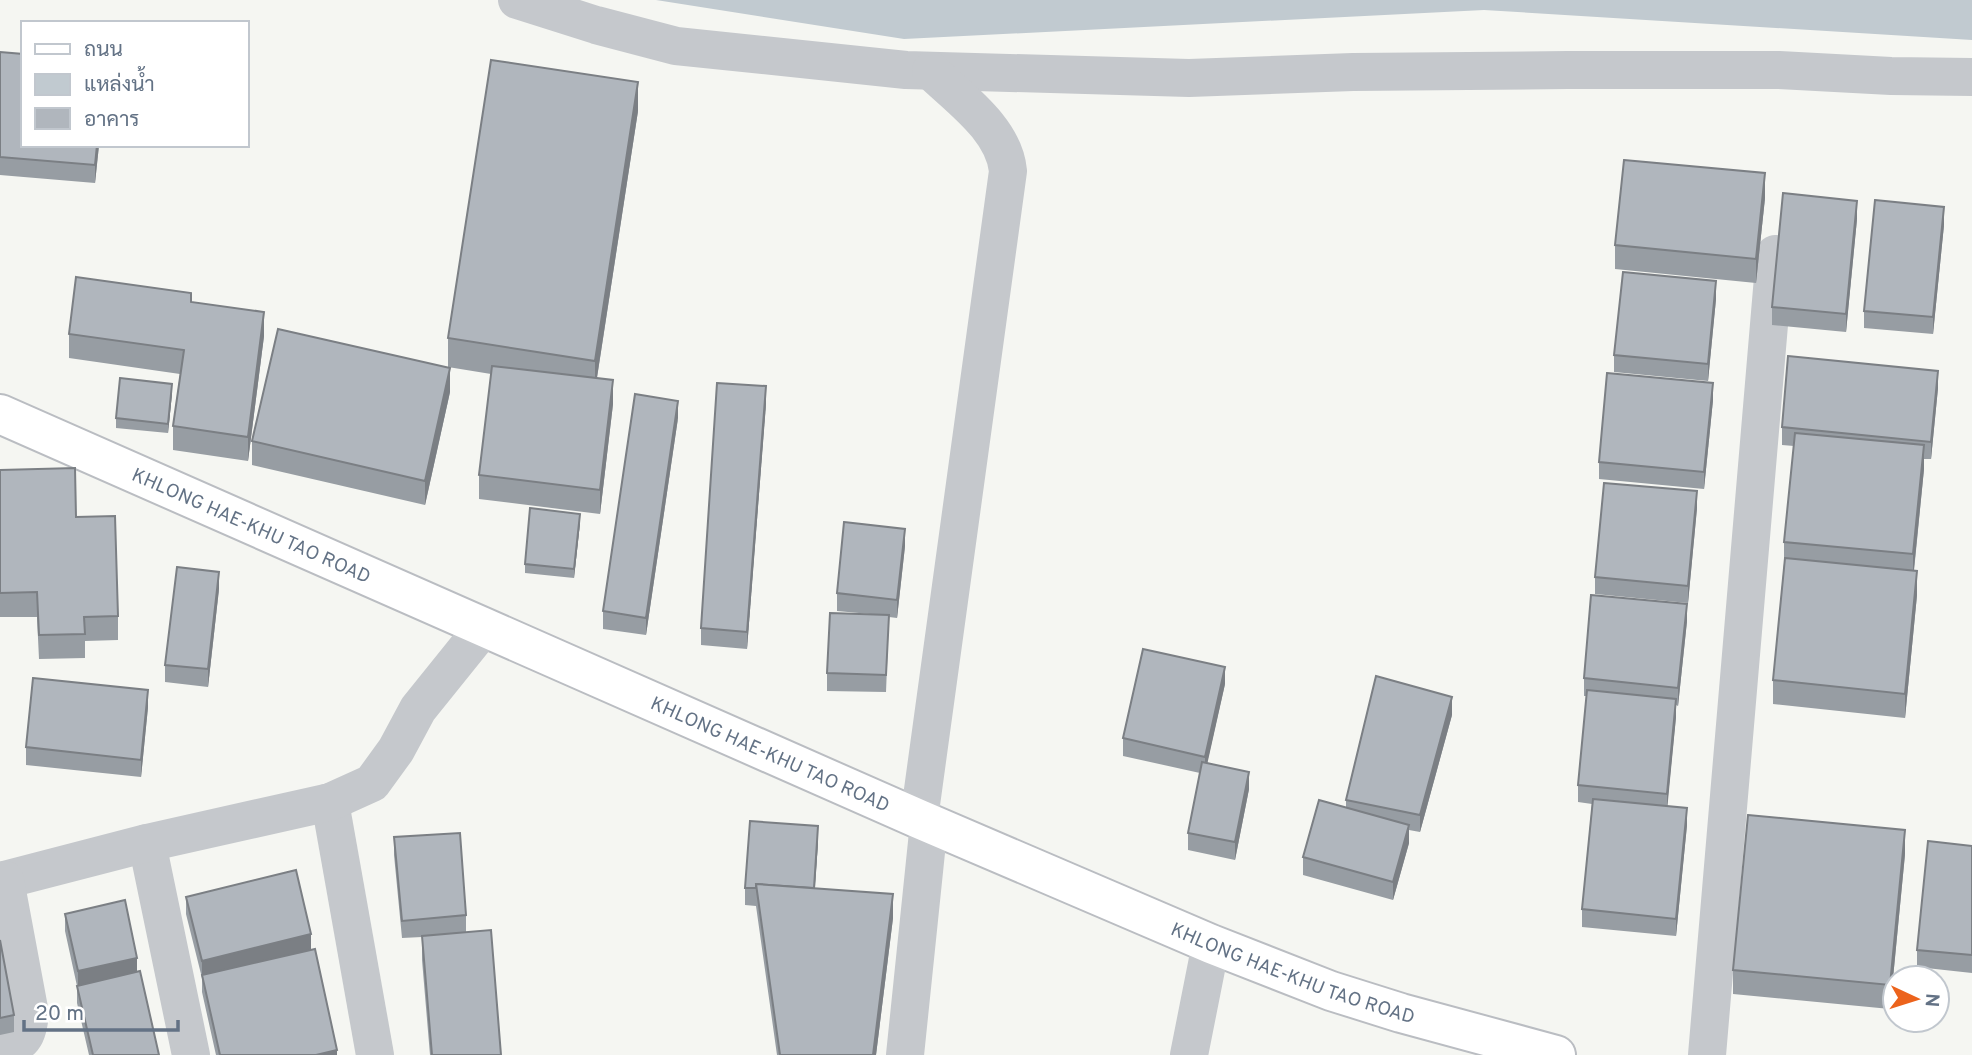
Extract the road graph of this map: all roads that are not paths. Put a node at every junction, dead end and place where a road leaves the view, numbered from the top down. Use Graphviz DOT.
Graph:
graph roads {
  1 [pos="517,0"];
  2 [pos="931,71"];
  3 [pos="1972,77"];
  4 [pos="1775,254"];
  5 [pos="0,414"];
  6 [pos="484,627"];
  7 [pos="330,802"];
  8 [pos="924,821"];
  9 [pos="148,843"];
  10 [pos="3,880"];
  11 [pos="1211,944"];
  12 [pos="0,1049"];
  13 [pos="191,1055"];
  14 [pos="375,1055"];
  15 [pos="905,1055"];
  16 [pos="1189,1055"];
  17 [pos="1556,1055"];
  18 [pos="1707,1055"];
  1 -- 2 [label="street"];
  2 -- 3 [label="street"];
  2 -- 8 [label="street"];
  4 -- 18 [label="street"];
  5 -- 6 [label="street, KHLONG HAE-KHU TAO ROAD"];
  6 -- 7 [label="street"];
  6 -- 8 [label="street, KHLONG HAE-KHU TAO ROAD"];
  7 -- 9 [label="street"];
  7 -- 14 [label="street"];
  8 -- 11 [label="street, KHLONG HAE-KHU TAO ROAD"];
  8 -- 15 [label="street"];
  9 -- 10 [label="street"];
  9 -- 13 [label="street"];
  10 -- 12 [label="street"];
  11 -- 16 [label="street"];
  11 -- 17 [label="street, KHLONG HAE-KHU TAO ROAD"];
}
